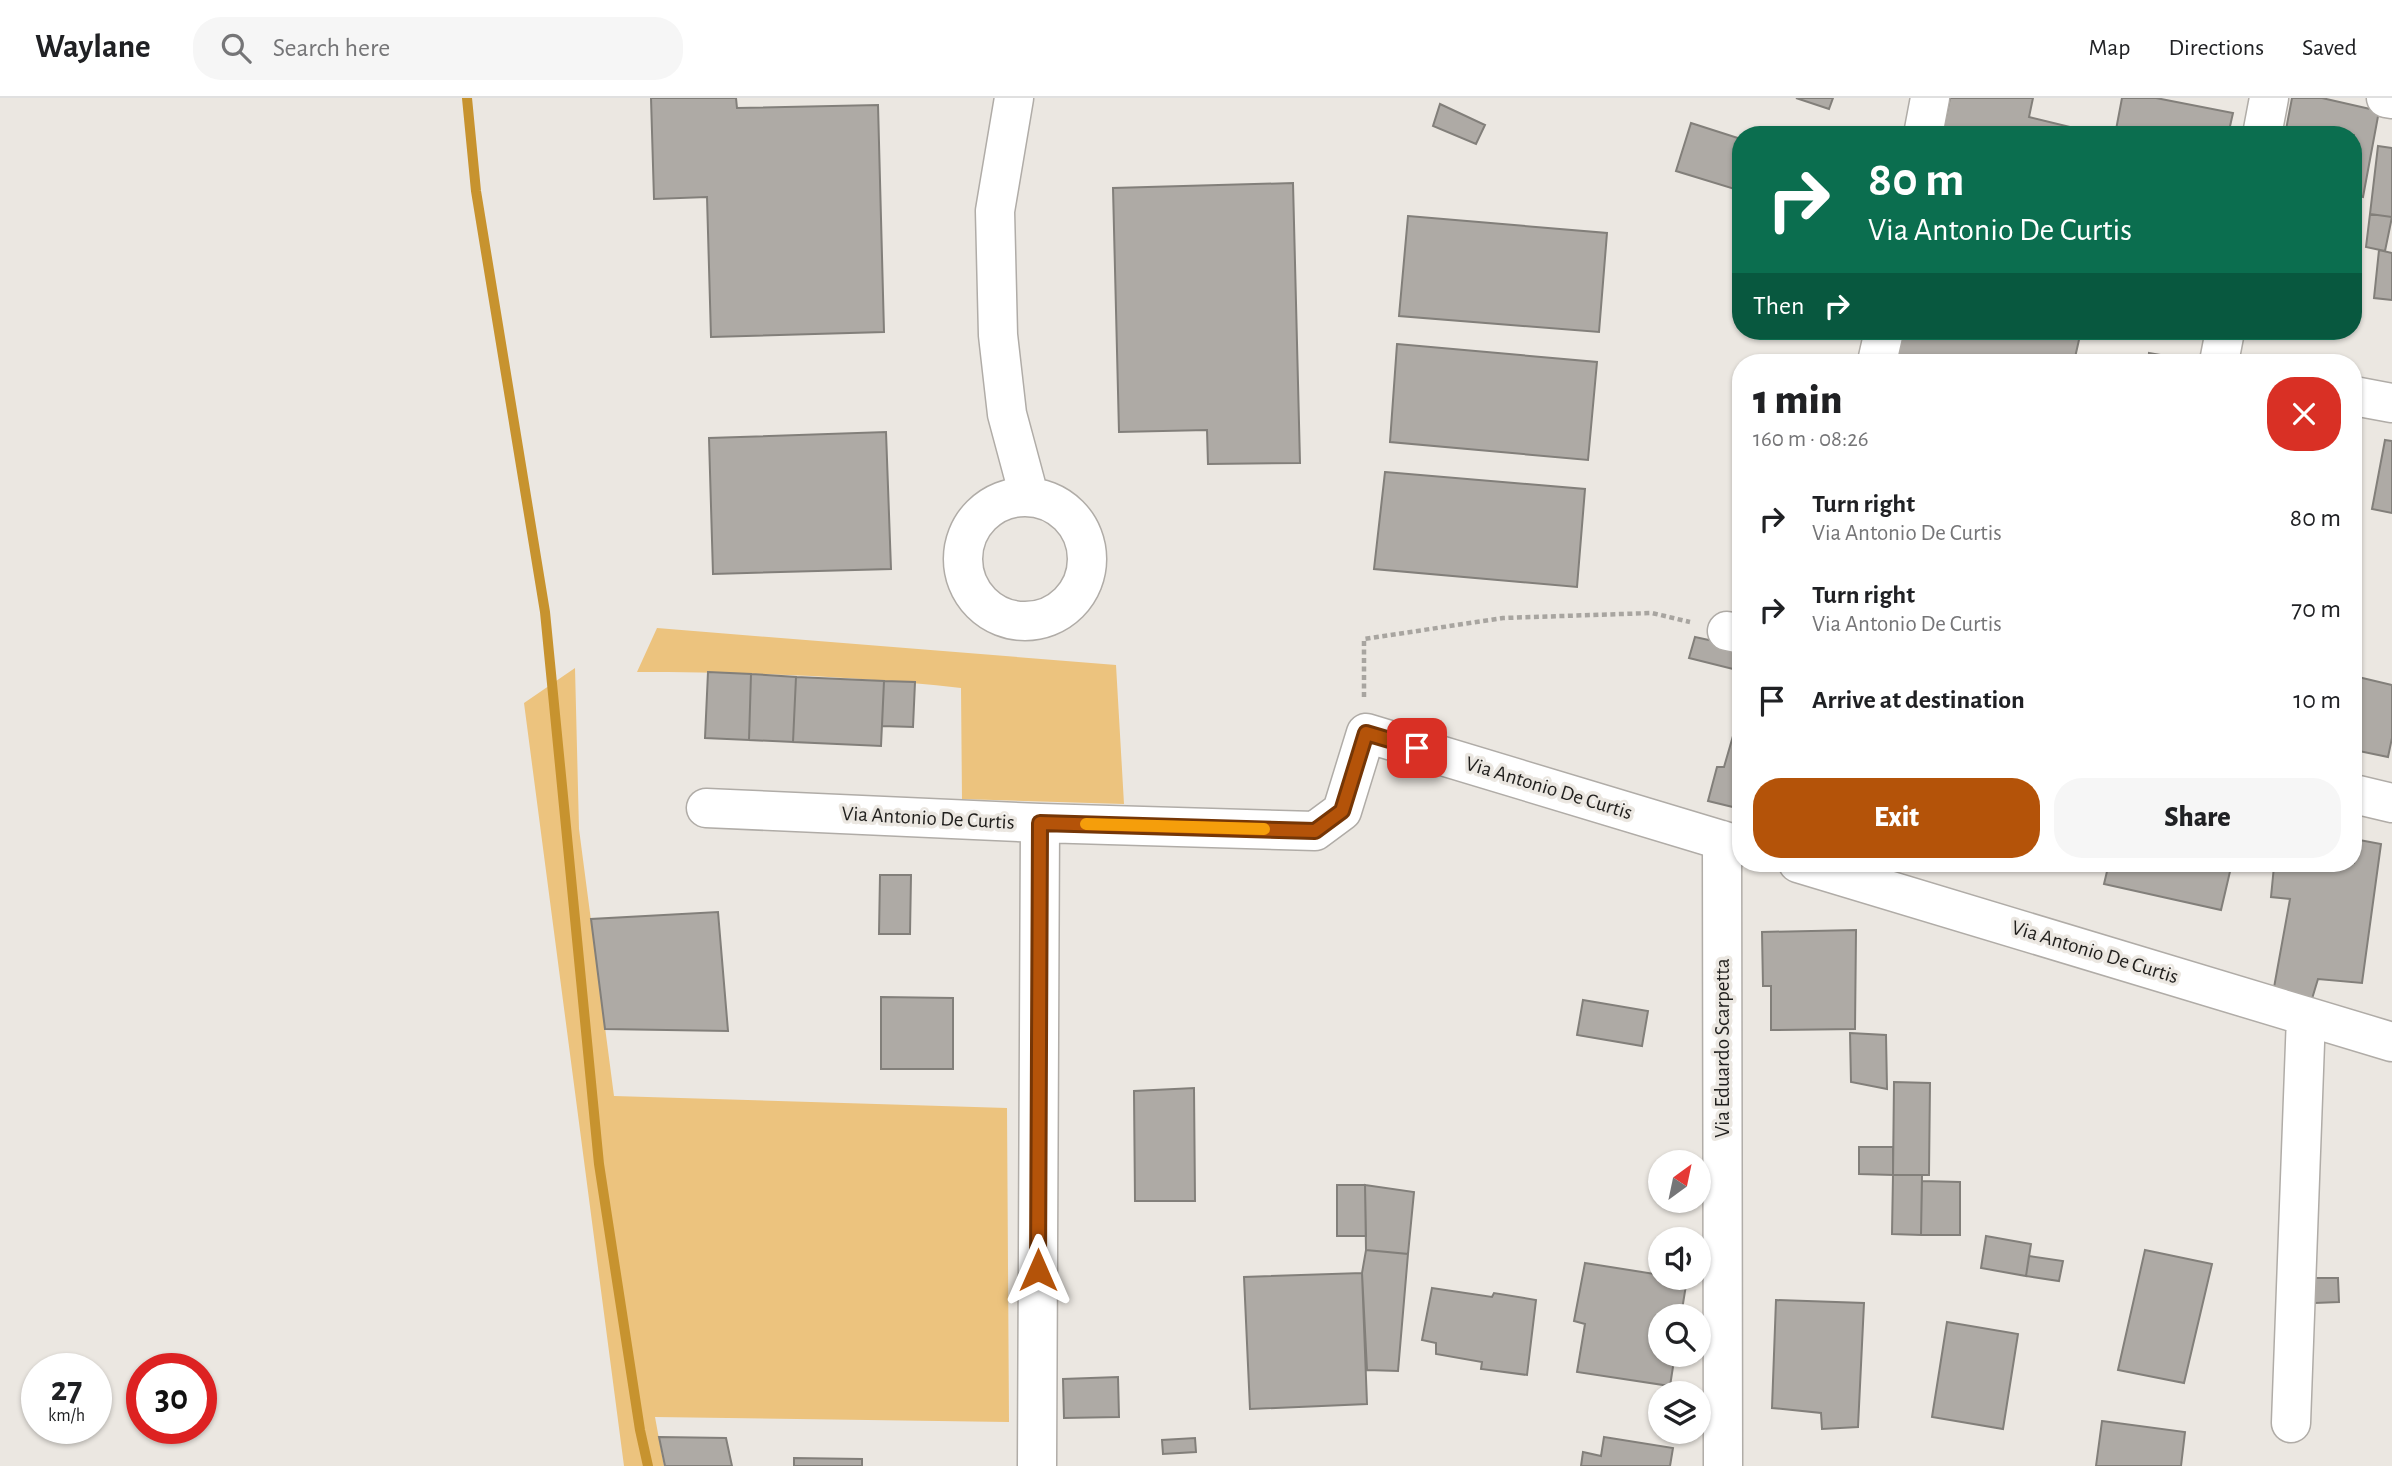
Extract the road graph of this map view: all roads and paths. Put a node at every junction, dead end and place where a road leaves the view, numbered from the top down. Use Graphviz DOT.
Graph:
graph roads {
  1 [pos="1014,98"];
  2 [pos="1930,98"];
  3 [pos="2270,98"];
  4 [pos="2386,98"];
  5 [pos="2392,99"];
  6 [pos="1925,126"];
  7 [pos="2264,126"];
  8 [pos="2362,397"];
  9 [pos="2392,403"];
  10 [pos="1029,496"];
  11 [pos="1732,632"];
  12 [pos="1366,733"];
  13 [pos="2362,796"];
  14 [pos="2392,803"];
  15 [pos="706,808"];
  16 [pos="1040,823"];
  17 [pos="1731,843"];
  18 [pos="1828,872"];
  19 [pos="2306,1016"];
  20 [pos="2392,1042"];
  21 [pos="2291,1423"];
  22 [pos="1037,1466"];
  23 [pos="1723,1466"];
  1 -- 10 [label="street"];
  2 -- 6 [label="street"];
  3 -- 7 [label="street"];
  4 -- 5 [label="street"];
  8 -- 9 [label="street"];
  11 -- 12 [label="path"];
  12 -- 16 [label="street, Via Antonio De Curtis"];
  12 -- 17 [label="street, Via Antonio De Curtis"];
  13 -- 14 [label="street"];
  15 -- 16 [label="street, Via Antonio De Curtis"];
  16 -- 22 [label="street"];
  17 -- 23 [label="street, Via Eduardo Scarpetta"];
  18 -- 19 [label="street, Via Antonio De Curtis"];
  19 -- 20 [label="street, Via Antonio De Curtis"];
  19 -- 21 [label="street"];
}
